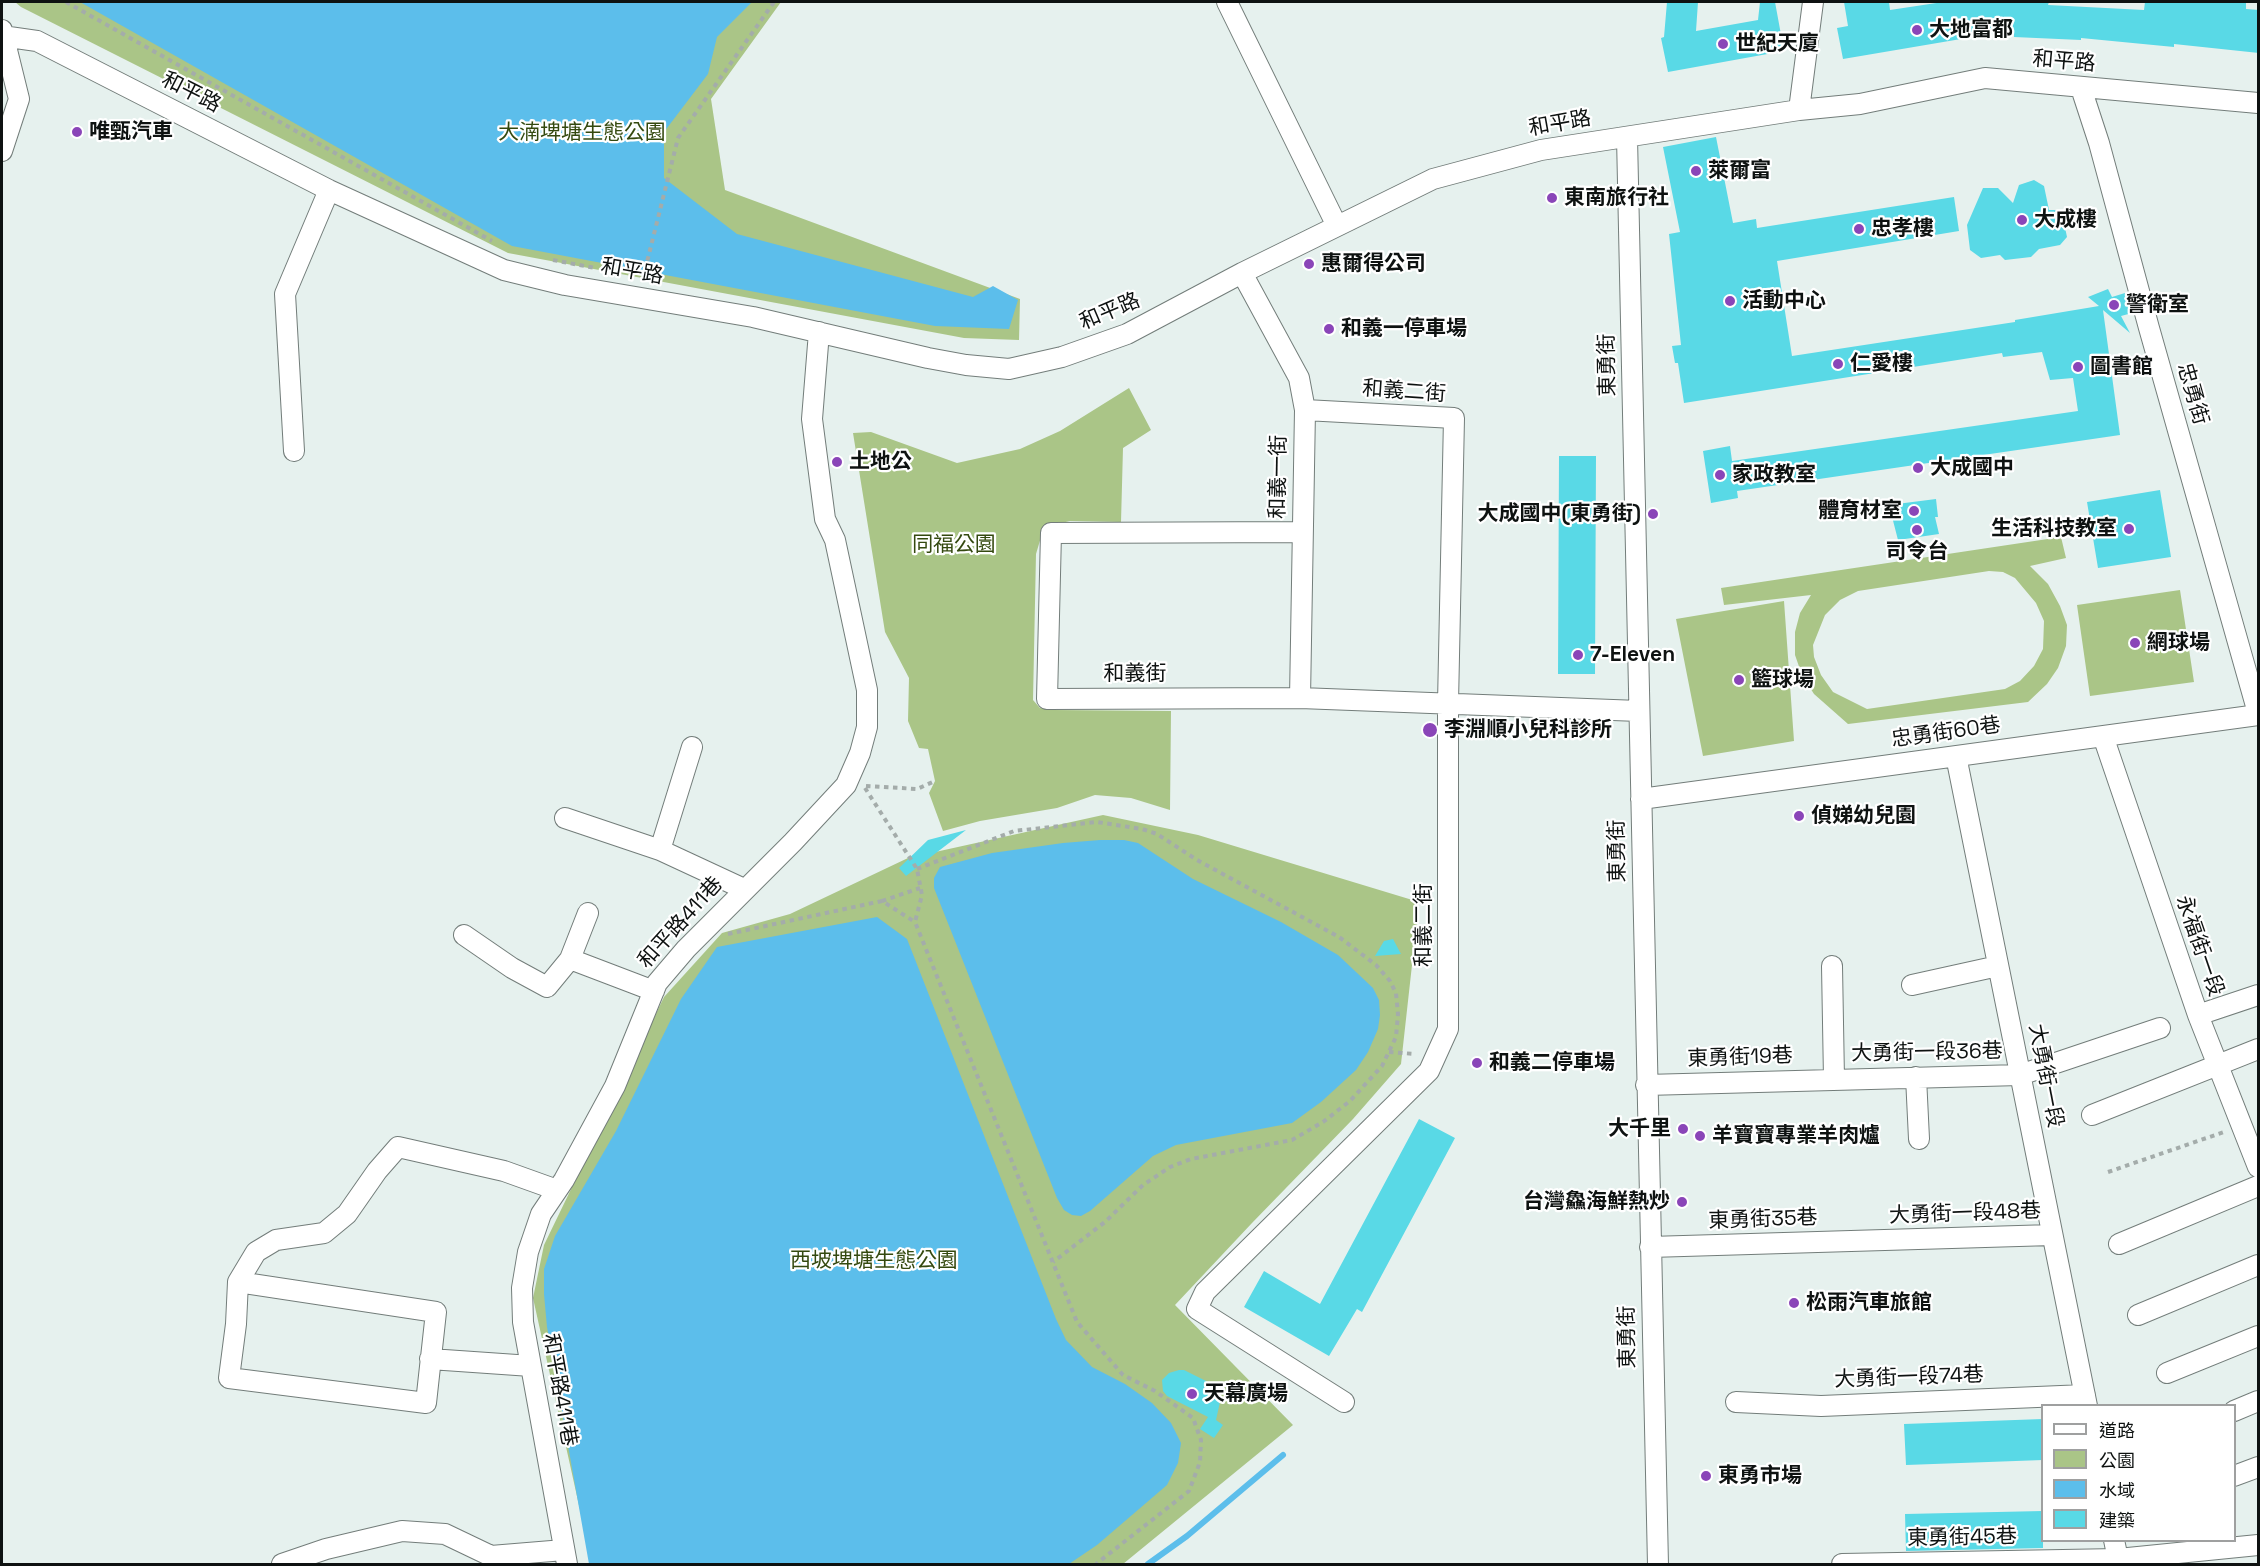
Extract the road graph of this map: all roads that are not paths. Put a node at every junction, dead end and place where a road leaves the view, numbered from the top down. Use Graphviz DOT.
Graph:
graph roads {
  1 [pos="1227,2"];
  2 [pos="1813,2"];
  3 [pos="2,35"];
  4 [pos="2081,88"];
  5 [pos="2259,103"];
  6 [pos="1799,110"];
  7 [pos="1627,137"];
  8 [pos="2,151"];
  9 [pos="329,190"];
  10 [pos="1338,226"];
  11 [pos="1242,273"];
  12 [pos="819,332"];
  13 [pos="1305,410"];
  14 [pos="294,451"];
  15 [pos="1302,532"];
  16 [pos="1300,698"];
  17 [pos="1448,703"];
  18 [pos="1639,711"];
  19 [pos="2259,714"];
  20 [pos="2103,736"];
  21 [pos="692,747"];
  22 [pos="1956,756"];
  23 [pos="1641,799"];
  24 [pos="565,818"];
  25 [pos="660,850"];
  26 [pos="744,889"];
  27 [pos="588,913"];
  28 [pos="464,935"];
  29 [pos="570,959"];
  30 [pos="1832,966"];
  31 [pos="1998,966"];
  32 [pos="1912,985"];
  33 [pos="654,991"];
  34 [pos="2259,995"];
  35 [pos="2198,1015"];
  36 [pos="2160,1028"];
  37 [pos="2259,1049"];
  38 [pos="2218,1065"];
  39 [pos="2020,1075"];
  40 [pos="1916,1077"];
  41 [pos="1834,1079"];
  42 [pos="1646,1085"];
  43 [pos="2092,1115"];
  44 [pos="2250,1123"];
  45 [pos="1919,1139"];
  46 [pos="2259,1167"];
  47 [pos="2259,1186"];
  48 [pos="557,1190"];
  49 [pos="2052,1235"];
  50 [pos="1878,1240"];
  51 [pos="2119,1244"];
  52 [pos="1650,1247"];
  53 [pos="2259,1265"];
  54 [pos="238,1282"];
  55 [pos="2138,1315"];
  56 [pos="2259,1336"];
  57 [pos="430,1359"];
  58 [pos="531,1366"];
  59 [pos="2167,1373"];
  60 [pos="2086,1400"];
  61 [pos="2259,1401"];
  62 [pos="1344,1402"];
  63 [pos="1736,1402"];
  64 [pos="2236,1411"];
  65 [pos="2259,1467"];
  66 [pos="2236,1476"];
  67 [pos="2234,1544"];
  68 [pos="2259,1545"];
  69 [pos="2116,1550"];
  70 [pos="565,1557"];
  71 [pos="282,1564"];
  72 [pos="1658,1564"];
  73 [pos="1842,1564"];
  1 -- 10 [label="street"];
  2 -- 6 [label="street"];
  3 -- 8 [label="street"];
  3 -- 9 [label="street, 和平路"];
  4 -- 5 [label="street, 和平路"];
  4 -- 6 [label="street, 和平路"];
  4 -- 19 [label="street, 忠勇街"];
  6 -- 7 [label="street, 和平路"];
  7 -- 10 [label="street, 和平路"];
  7 -- 18 [label="street, 東勇街"];
  9 -- 12 [label="street, 和平路"];
  9 -- 14 [label="street"];
  10 -- 11 [label="street, 和平路"];
  11 -- 12 [label="street, 和平路"];
  11 -- 13 [label="street, 和義一街"];
  12 -- 26 [label="street, 和平路411巷"];
  13 -- 15 [label="street, 和義一街"];
  13 -- 17 [label="street, 和義二街"];
  15 -- 16 [label="street, 和義一街"];
  15 -- 16 [label="street, 和義街"];
  16 -- 17 [label="street, 和義街"];
  17 -- 18 [label="street, 和義街"];
  17 -- 62 [label="street, 和義二街"];
  18 -- 23 [label="street, 東勇街"];
  19 -- 20 [label="street, 忠勇街60巷"];
  20 -- 22 [label="street, 忠勇街60巷"];
  20 -- 35 [label="street, 永福街一段"];
  21 -- 25 [label="street"];
  22 -- 23 [label="street, 忠勇街60巷"];
  22 -- 31 [label="street, 大勇街一段"];
  23 -- 42 [label="street, 東勇街"];
  24 -- 25 [label="street"];
  25 -- 26 [label="street"];
  26 -- 33 [label="street, 和平路411巷"];
  27 -- 29 [label="street"];
  28 -- 29 [label="street"];
  29 -- 33 [label="street"];
  30 -- 41 [label="street"];
  31 -- 32 [label="street"];
  31 -- 39 [label="street, 大勇街一段"];
  33 -- 48 [label="street, 和平路411巷"];
  34 -- 35 [label="street"];
  35 -- 38 [label="street, 永福街一段"];
  36 -- 39 [label="street, 大勇街一段36巷"];
  37 -- 38 [label="street"];
  38 -- 43 [label="street"];
  38 -- 44 [label="street, 永福街一段"];
  39 -- 40 [label="street, 大勇街一段36巷"];
  39 -- 49 [label="street, 大勇街一段"];
  40 -- 41 [label="street, 大勇街一段36巷"];
  40 -- 45 [label="street"];
  41 -- 42 [label="street, 東勇街19巷"];
  42 -- 52 [label="street, 東勇街"];
  44 -- 46 [label="street, 永福街一段"];
  47 -- 51 [label="street"];
  48 -- 54 [label="street"];
  48 -- 58 [label="street, 和平路411巷"];
  49 -- 50 [label="street, 大勇街一段48巷"];
  49 -- 60 [label="street, 大勇街一段"];
  50 -- 52 [label="street, 東勇街35巷"];
  52 -- 72 [label="street, 東勇街"];
  53 -- 55 [label="street"];
  54 -- 57 [label="street"];
  54 -- 57 [label="street"];
  56 -- 59 [label="street"];
  57 -- 58 [label="street"];
  58 -- 70 [label="street, 和平路411巷"];
  60 -- 63 [label="street, 大勇街一段74巷"];
  61 -- 64 [label="street"];
  65 -- 66 [label="street"];
  67 -- 68 [label="street, 東勇街45巷"];
  67 -- 69 [label="street, 東勇街45巷"];
  69 -- 73 [label="street, 東勇街45巷"];
  70 -- 71 [label="street"];
}
